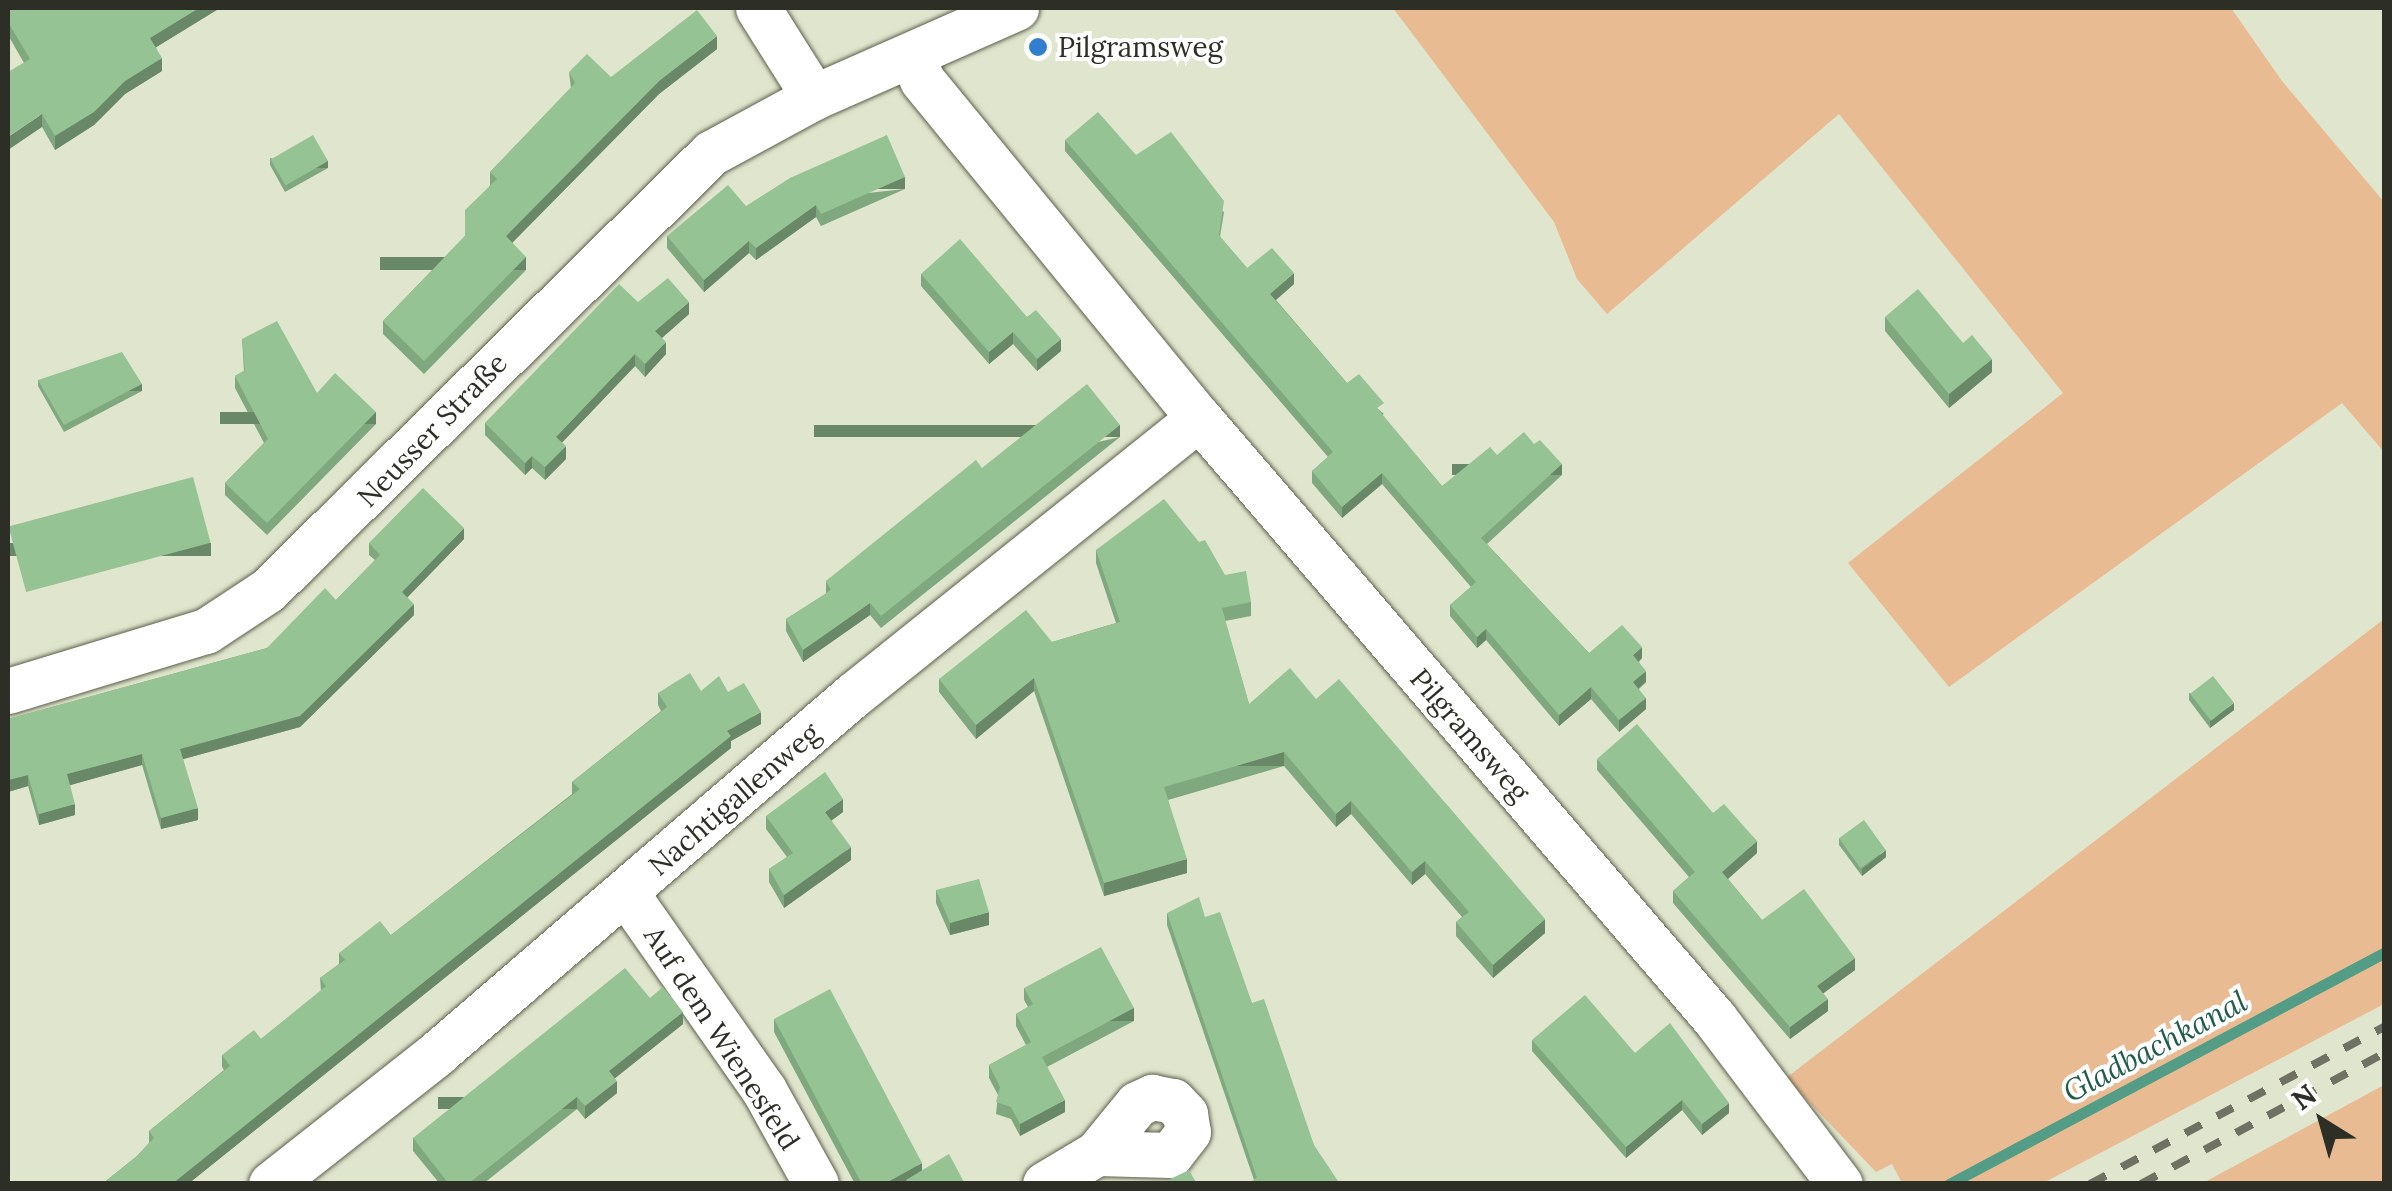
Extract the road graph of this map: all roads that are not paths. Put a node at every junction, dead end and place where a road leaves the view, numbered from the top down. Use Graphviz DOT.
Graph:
graph roads {
  1 [pos="758,8"];
  2 [pos="1016,8"];
  3 [pos="911,55"];
  4 [pos="814,98"];
  5 [pos="1199,418"];
  6 [pos="8,690"];
  7 [pos="626,893"];
  8 [pos="1097,1153"];
  9 [pos="271,1184"];
  10 [pos="816,1184"];
  11 [pos="1045,1184"];
  12 [pos="1840,1184"];
  1 -- 4 [label="street"];
  2 -- 3 [label="street, Neusser Straße"];
  3 -- 4 [label="street, Neusser Straße"];
  3 -- 5 [label="street, Pilgramsweg"];
  4 -- 6 [label="street, Neusser Straße"];
  5 -- 7 [label="street, Nachtigallenweg"];
  5 -- 12 [label="street, Pilgramsweg"];
  7 -- 9 [label="street, Nachtigallenweg"];
  7 -- 10 [label="street, Auf dem Wienesfeld"];
  8 -- 11 [label="street"];
}
